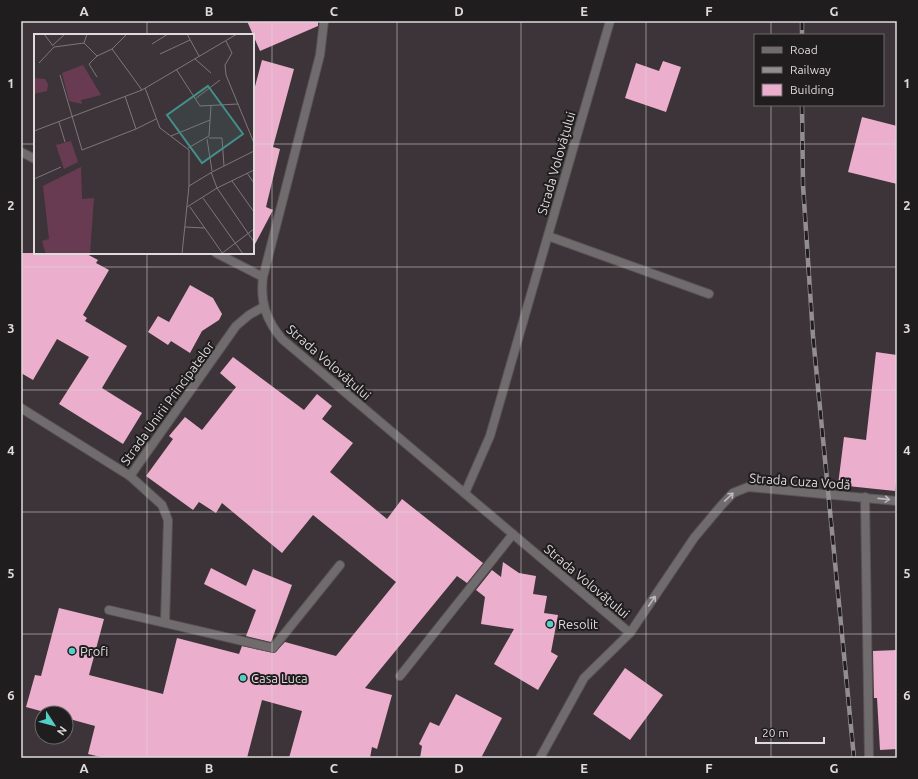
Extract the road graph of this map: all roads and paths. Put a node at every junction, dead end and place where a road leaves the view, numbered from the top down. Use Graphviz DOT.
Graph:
graph roads {
  1 [pos="324,21"];
  2 [pos="610,21"];
  3 [pos="21,152"];
  4 [pos="34,159"];
  5 [pos="548,236"];
  6 [pos="218,254"];
  7 [pos="263,277"];
  8 [pos="709,294"];
  9 [pos="263,307"];
  10 [pos="21,408"];
  11 [pos="130,476"];
  12 [pos="465,493"];
  13 [pos="865,498"];
  14 [pos="897,501"];
  15 [pos="513,534"];
  16 [pos="340,565"];
  17 [pos="109,610"];
  18 [pos="165,623"];
  19 [pos="630,633"];
  20 [pos="400,676"];
  21 [pos="540,758"];
  22 [pos="869,758"];
  1 -- 7 [label="street, Strada Volovățului"];
  2 -- 5 [label="street, Strada Volovățului"];
  3 -- 4 [label="street"];
  5 -- 8 [label="street"];
  5 -- 12 [label="street, Strada Volovățului"];
  6 -- 7 [label="street"];
  7 -- 9 [label="street, Strada Volovățului"];
  9 -- 11 [label="street, Strada Unirii Principatelor"];
  9 -- 12 [label="street, Strada Volovățului"];
  10 -- 11 [label="street, Strada Unirii Principatelor"];
  11 -- 18 [label="street"];
  12 -- 15 [label="street, Strada Volovățului"];
  13 -- 14 [label="street, Strada Cuza Vodă, one-way"];
  19 -- 13 [label="street, Strada Cuza Vodă, one-way"];
  13 -- 22 [label="street"];
  15 -- 19 [label="street, Strada Volovățului"];
  15 -- 20 [label="street"];
  16 -- 18 [label="street"];
  17 -- 18 [label="street"];
  19 -- 21 [label="street, Strada Volovățului"];
}
